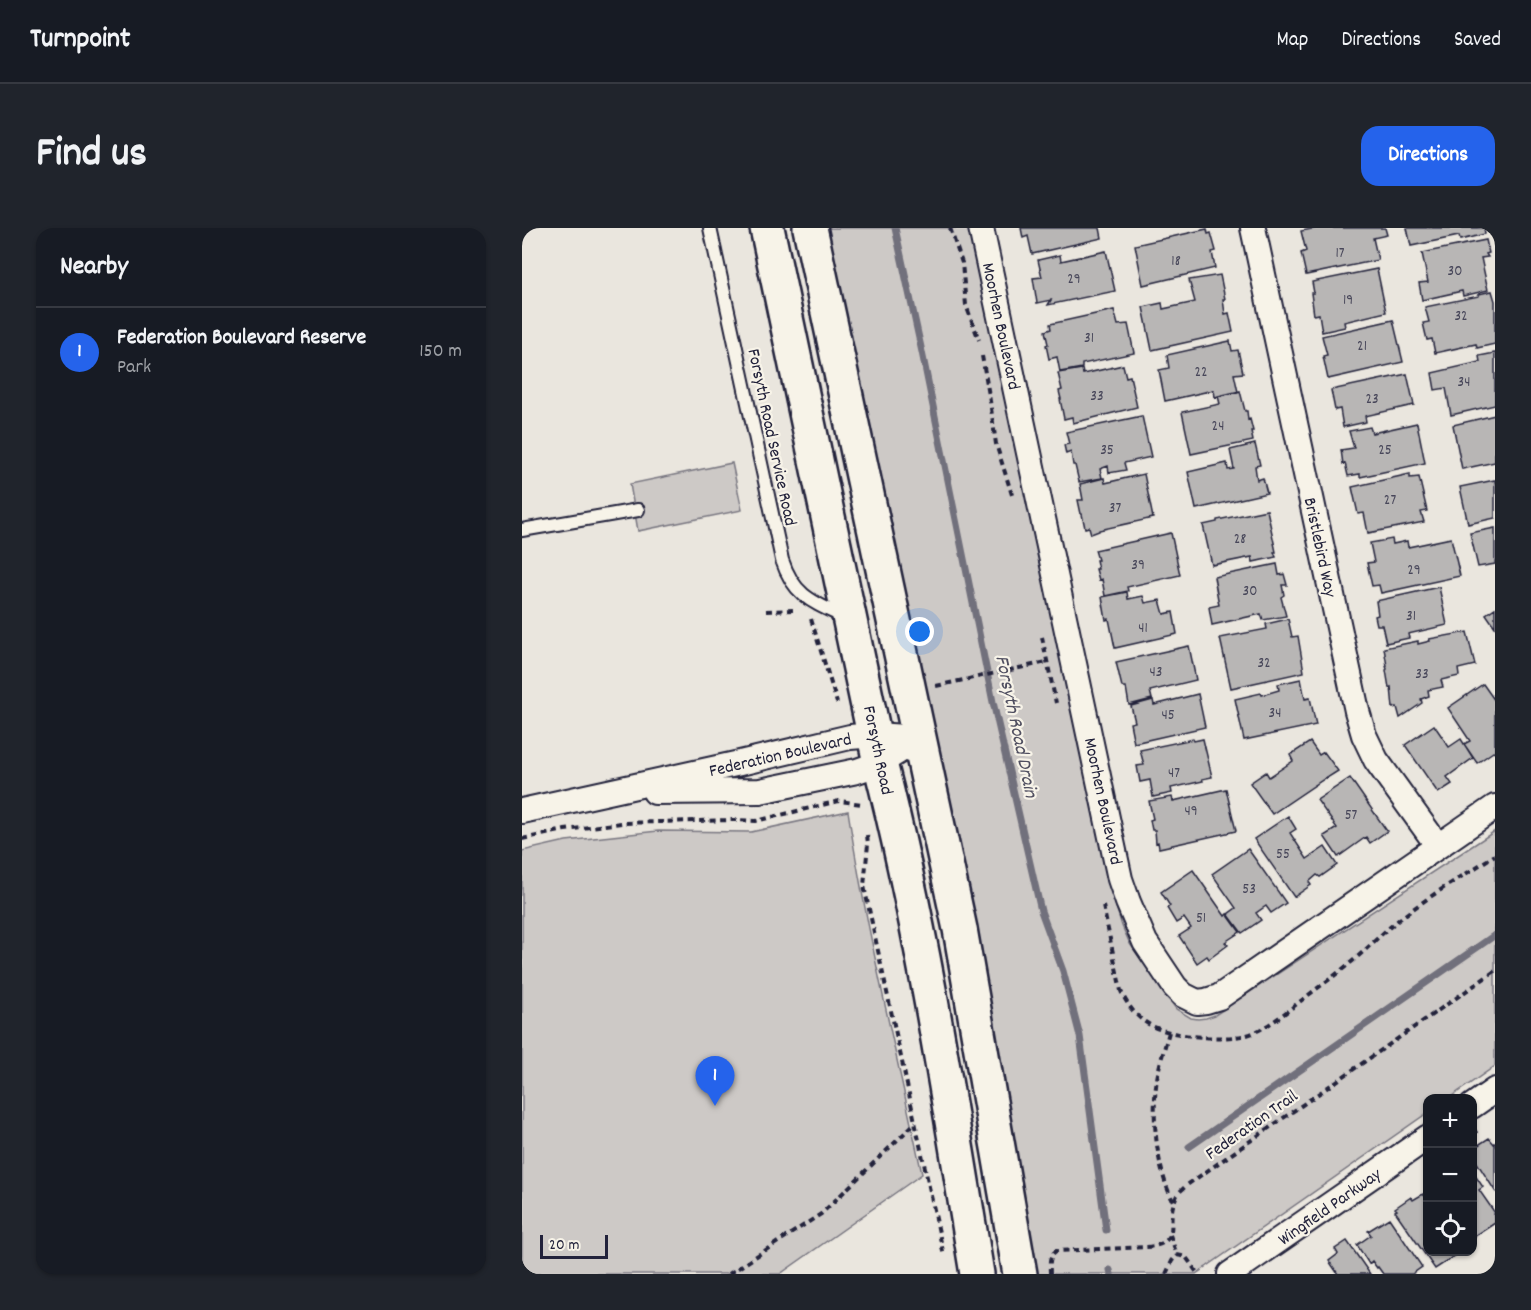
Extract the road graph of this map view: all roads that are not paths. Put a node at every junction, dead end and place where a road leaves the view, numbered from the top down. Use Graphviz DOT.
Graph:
graph roads {
  1 [pos="710,228"];
  2 [pos="766,228"];
  3 [pos="810,228"];
  4 [pos="981,228"];
  5 [pos="1253,228"];
  6 [pos="638,510"];
  7 [pos="522,530"];
  8 [pos="851,621"];
  9 [pos="920,738"];
  10 [pos="878,749"];
  11 [pos="604,793"];
  12 [pos="1495,807"];
  13 [pos="522,812"];
  14 [pos="1438,846"];
  15 [pos="1495,1090"];
  16 [pos="1477,1103"];
  17 [pos="1423,1140"];
  18 [pos="962,1270"];
  19 [pos="1020,1274"];
  20 [pos="1230,1274"];
  1 -- 8 [label="lane, Forsyth Road Service Road"];
  2 -- 8 [label="highway, Forsyth Road"];
  3 -- 9 [label="highway"];
  4 -- 14 [label="street, Moorhen Boulevard"];
  5 -- 14 [label="street, Bristlebird Way"];
  6 -- 7 [label="lane"];
  8 -- 10 [label="highway, Forsyth Road"];
  9 -- 10 [label="street, Federation Boulevard"];
  9 -- 19 [label="highway"];
  10 -- 11 [label="street, Federation Boulevard"];
  10 -- 11 [label="street, Federation Boulevard"];
  10 -- 18 [label="highway, Forsyth Road"];
  11 -- 13 [label="street, Federation Boulevard"];
  12 -- 14 [label="street, Moorhen Boulevard"];
  15 -- 16 [label="street"];
  17 -- 20 [label="street, Wingfield Parkway"];
}
